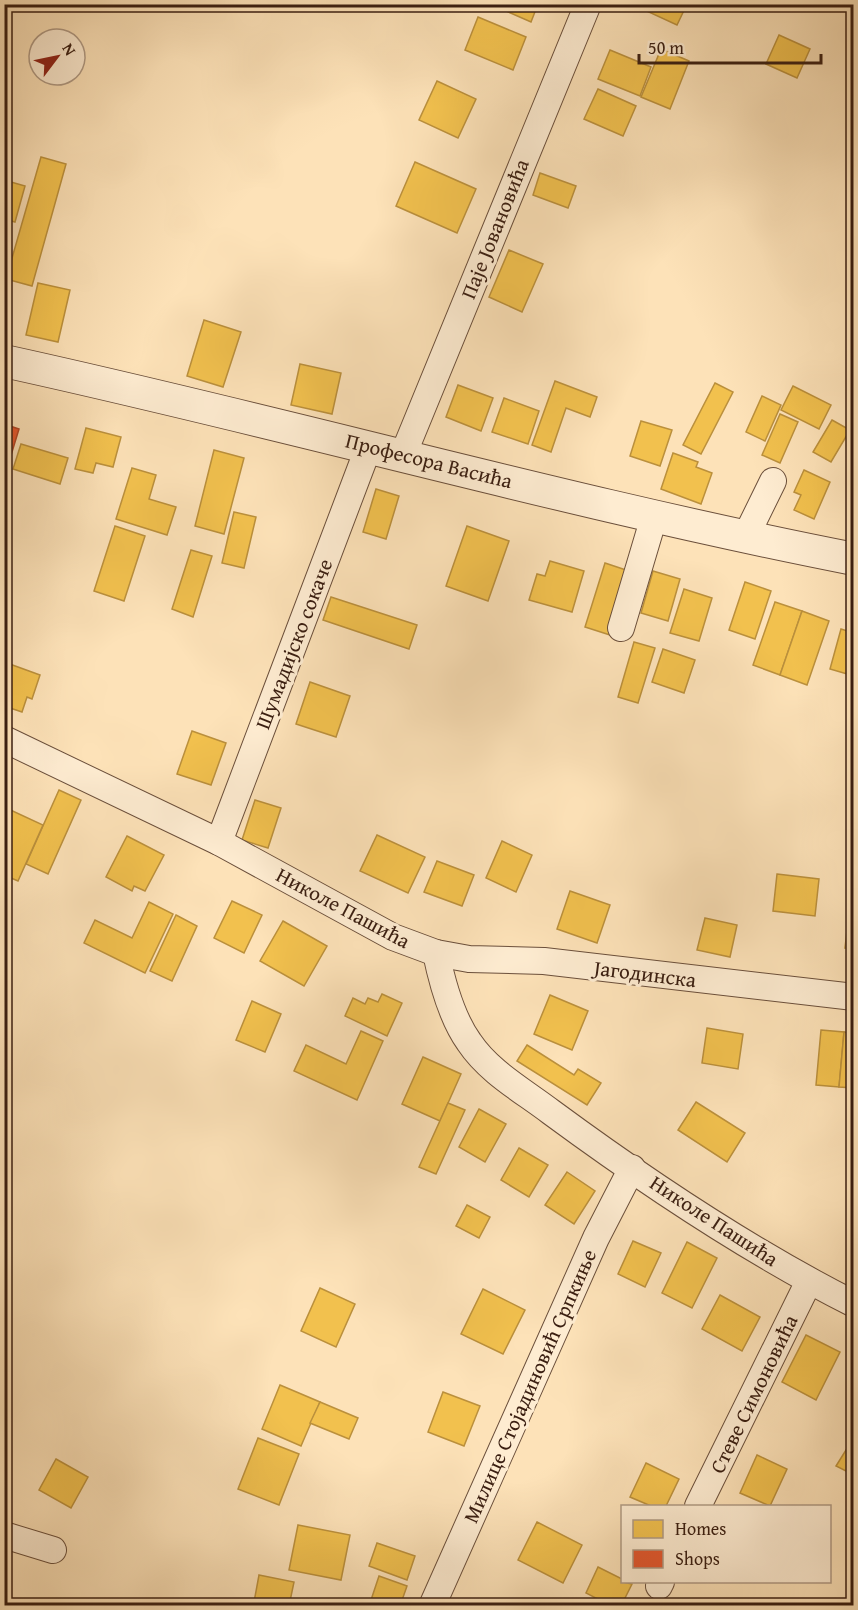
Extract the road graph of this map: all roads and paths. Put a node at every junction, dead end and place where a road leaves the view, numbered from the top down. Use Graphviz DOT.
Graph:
graph roads {
  1 [pos="588,4"];
  2 [pos="4,361"];
  3 [pos="369,446"];
  4 [pos="403,455"];
  5 [pos="773,481"];
  6 [pos="654,517"];
  7 [pos="745,538"];
  8 [pos="854,559"];
  9 [pos="621,628"];
  10 [pos="4,739"];
  11 [pos="219,842"];
  12 [pos="436,953"];
  13 [pos="854,997"];
  14 [pos="632,1168"];
  15 [pos="809,1281"];
  16 [pos="854,1304"];
  17 [pos="698,1505"];
  18 [pos="4,1535"];
  19 [pos="53,1550"];
  20 [pos="432,1605"];
  1 -- 4 [label="street, Паје Јовановића"];
  2 -- 3 [label="street, Професора Васића"];
  3 -- 4 [label="street, Професора Васића"];
  3 -- 11 [label="street, Шумадијско сокаче"];
  4 -- 6 [label="street, Професора Васића"];
  5 -- 7 [label="street"];
  6 -- 7 [label="street, Професора Васића"];
  6 -- 9 [label="street"];
  7 -- 8 [label="street, Професора Васића"];
  10 -- 11 [label="street, Николе Пашића"];
  11 -- 12 [label="street, Николе Пашића"];
  12 -- 13 [label="street, Јагодинска"];
  12 -- 14 [label="street, Николе Пашића"];
  14 -- 15 [label="street, Николе Пашића"];
  14 -- 20 [label="street, Милице Стојадиновић Српкиње"];
  15 -- 16 [label="street, Николе Пашића"];
  15 -- 17 [label="street, Стеве Симоновића"];
  18 -- 19 [label="street"];
}
